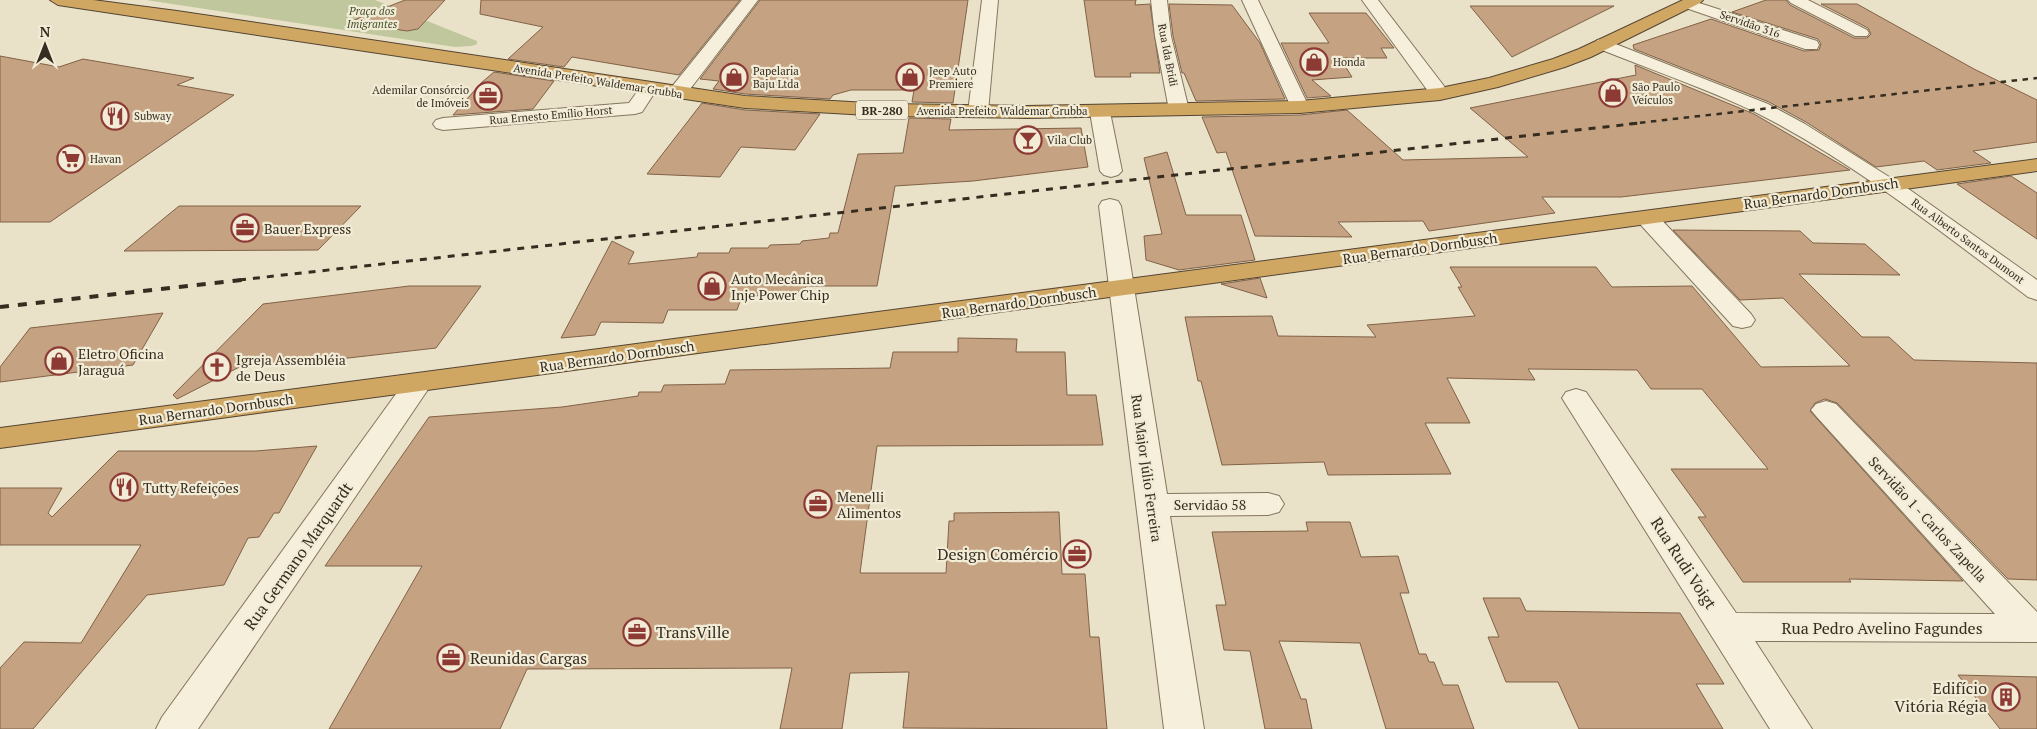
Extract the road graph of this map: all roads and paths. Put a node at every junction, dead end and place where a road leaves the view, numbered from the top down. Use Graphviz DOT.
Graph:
graph roads {
  1 [pos="58,0"];
  2 [pos="750,0"];
  3 [pos="990,0"];
  4 [pos="1159,0"];
  5 [pos="1250,0"];
  6 [pos="1370,0"];
  7 [pos="1796,0"];
  8 [pos="1692,2"];
  9 [pos="1861,33"];
  10 [pos="1603,44"];
  11 [pos="1812,45"];
  12 [pos="648,89"];
  13 [pos="676,93"];
  14 [pos="1440,94"];
  15 [pos="1300,107"];
  16 [pos="1180,110"];
  17 [pos="978,112"];
  18 [pos="1100,112"];
  19 [pos="443,124"];
  20 [pos="2037,165"];
  21 [pos="1111,171"];
  22 [pos="1889,184"];
  23 [pos="1110,206"];
  24 [pos="1647,218"];
  25 [pos="1122,288"];
  26 [pos="2037,292"];
  27 [pos="1742,320"];
  28 [pos="419,382"];
  29 [pos="1576,398"];
  30 [pos="1826,410"];
  31 [pos="0,438"];
  32 [pos="1268,504"];
  33 [pos="1152,505"];
  34 [pos="1726,627"];
  35 [pos="2034,628"];
  36 [pos="176,729"];
  37 [pos="1184,729"];
  38 [pos="1792,729"];
  1 -- 12 [label="highway, Avenida Prefeito Waldemar Grubba / BR-280"];
  2 -- 13 [label="street"];
  3 -- 17 [label="street"];
  4 -- 16 [label="street, Rua Ida Bridi"];
  5 -- 15 [label="street"];
  6 -- 14 [label="street"];
  7 -- 9 [label="street"];
  8 -- 10 [label="highway, Avenida Prefeito Waldemar Grubba / BR-280"];
  8 -- 11 [label="street, Servidão 316"];
  10 -- 14 [label="highway, Avenida Prefeito Waldemar Grubba / BR-280"];
  10 -- 22 [label="street, Rua Alberto Santos Dumont"];
  12 -- 13 [label="highway, Avenida Prefeito Waldemar Grubba / BR-280"];
  12 -- 19 [label="street, Rua Ernesto Emílio Horst"];
  13 -- 17 [label="highway, Avenida Prefeito Waldemar Grubba / BR-280"];
  14 -- 15 [label="highway, Avenida Prefeito Waldemar Grubba / BR-280"];
  15 -- 16 [label="highway, Avenida Prefeito Waldemar Grubba / BR-280"];
  16 -- 18 [label="highway, Avenida Prefeito Waldemar Grubba / BR-280"];
  17 -- 18 [label="highway, Avenida Prefeito Waldemar Grubba / BR-280"];
  18 -- 21 [label="street"];
  20 -- 22 [label="highway, Rua Bernardo Dornbusch"];
  22 -- 24 [label="highway, Rua Bernardo Dornbusch"];
  22 -- 26 [label="street, Rua Alberto Santos Dumont"];
  23 -- 25 [label="street, Rua Major Júlio Ferreira"];
  24 -- 25 [label="highway, Rua Bernardo Dornbusch"];
  24 -- 27 [label="street"];
  25 -- 28 [label="highway, Rua Bernardo Dornbusch"];
  25 -- 33 [label="street, Rua Major Júlio Ferreira"];
  28 -- 31 [label="highway, Rua Bernardo Dornbusch"];
  28 -- 36 [label="street, Rua Germano Marquardt"];
  29 -- 34 [label="street, Rua Rudi Voigt"];
  30 -- 35 [label="street, Servidão 1 - Carlos Zapella"];
  32 -- 33 [label="street, Servidão 58"];
  33 -- 37 [label="street, Rua Major Júlio Ferreira"];
  34 -- 35 [label="street, Rua Pedro Avelino Fagundes"];
  34 -- 38 [label="street, Rua Rudi Voigt"];
}
